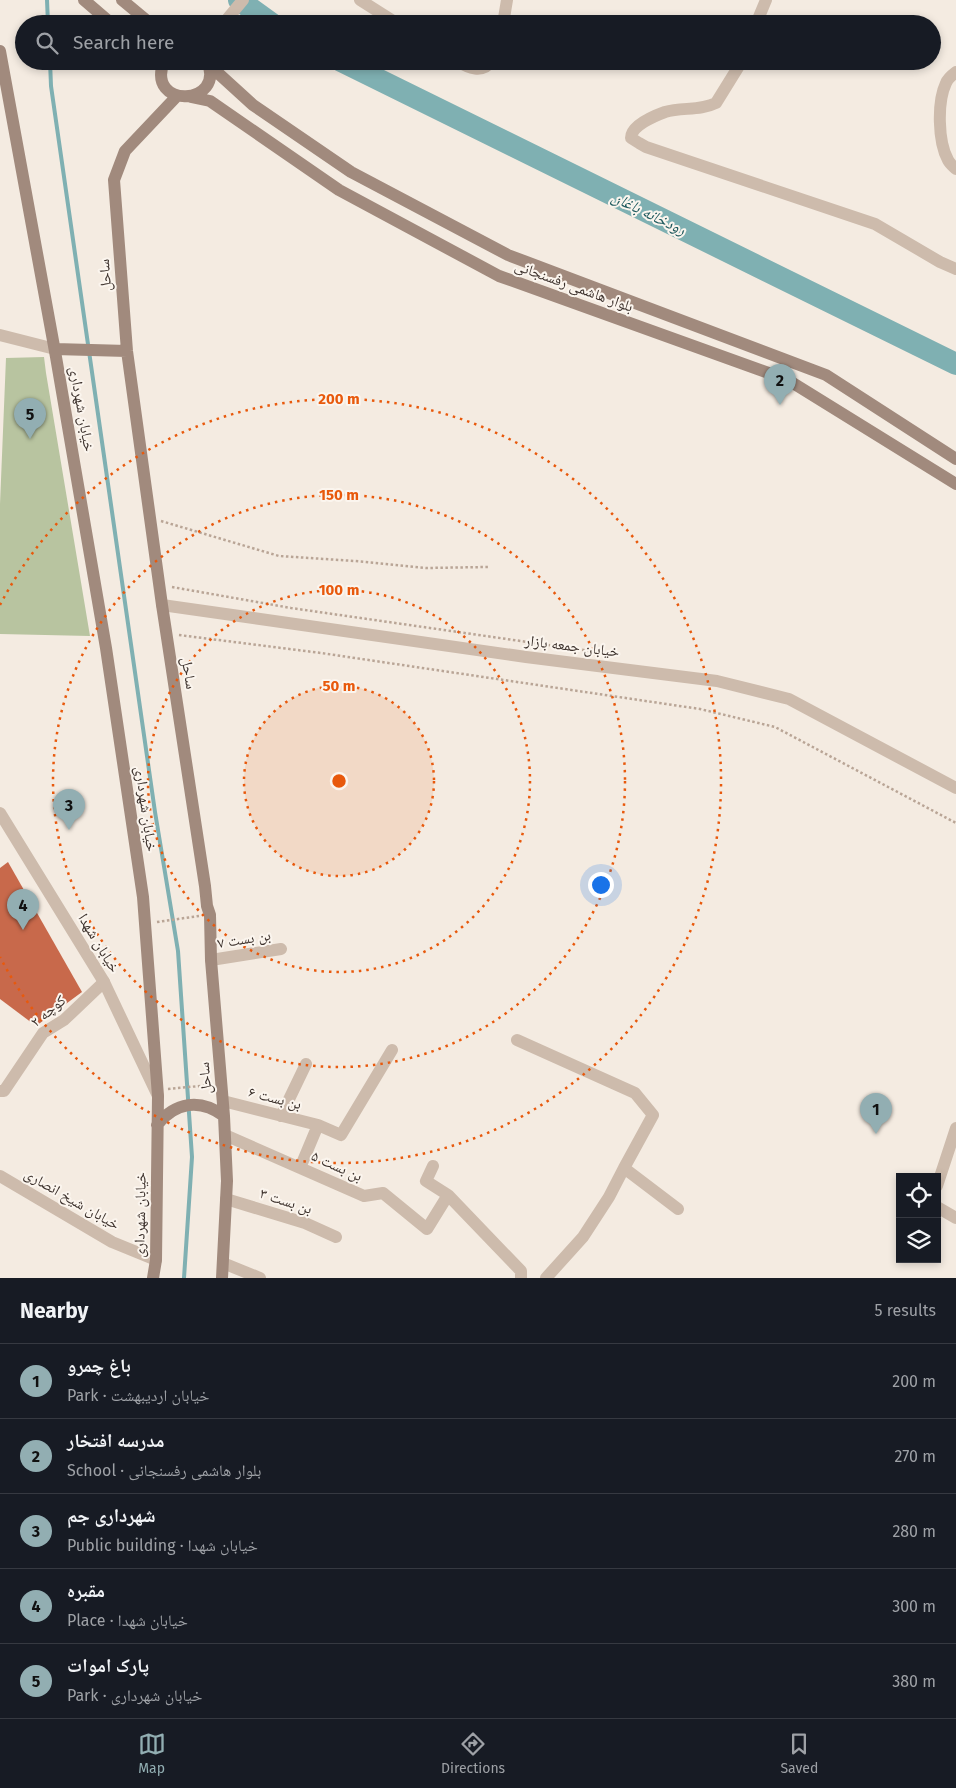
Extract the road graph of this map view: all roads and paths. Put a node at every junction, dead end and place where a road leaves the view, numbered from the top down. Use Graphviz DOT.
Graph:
graph roads {
  1 [pos="84,0"];
  2 [pos="122,0"];
  3 [pos="243,0"];
  4 [pos="360,0"];
  5 [pos="507,0"];
  6 [pos="766,0"];
  7 [pos="102,15"];
  8 [pos="140,15"];
  9 [pos="230,15"];
  10 [pos="384,15"];
  11 [pos="504,15"];
  12 [pos="760,15"];
  13 [pos="0,50"];
  14 [pos="161,70"];
  15 [pos="210,70"];
  16 [pos="216,70"];
  17 [pos="736,70"];
  18 [pos="956,72"];
  19 [pos="177,96"];
  20 [pos="191,97"];
  21 [pos="956,169"];
  22 [pos="351,172"];
  23 [pos="339,190"];
  24 [pos="956,269"];
  25 [pos="0,335"];
  26 [pos="55,349"];
  27 [pos="127,351"];
  28 [pos="956,459"];
  29 [pos="956,484"];
  30 [pos="150,518"];
  31 [pos="488,567"];
  32 [pos="162,605"];
  33 [pos="166,633"];
  34 [pos="956,788"];
  35 [pos="0,813"];
  36 [pos="956,823"];
  37 [pos="210,915"];
  38 [pos="146,924"];
  39 [pos="281,949"];
  40 [pos="211,960"];
  41 [pos="104,982"];
  42 [pos="517,1040"];
  43 [pos="392,1050"];
  44 [pos="306,1064"];
  45 [pos="221,1085"];
  46 [pos="0,1092"];
  47 [pos="157,1093"];
  48 [pos="223,1101"];
  49 [pos="224,1116"];
  50 [pos="281,1116"];
  51 [pos="156,1125"];
  52 [pos="318,1125"];
  53 [pos="956,1128"];
  54 [pos="225,1134"];
  55 [pos="433,1166"];
  56 [pos="300,1168"];
  57 [pos="624,1168"];
  58 [pos="941,1174"];
  59 [pos="0,1176"];
  60 [pos="448,1195"];
  61 [pos="226,1199"];
  62 [pos="678,1209"];
  63 [pos="941,1209"];
  64 [pos="956,1218"];
  65 [pos="336,1237"];
  66 [pos="156,1260"];
  67 [pos="223,1263"];
  68 [pos="153,1278"];
  69 [pos="222,1278"];
  70 [pos="260,1278"];
  71 [pos="521,1278"];
  72 [pos="546,1278"];
  1 -- 7 [label="main road"];
  2 -- 8 [label="main road"];
  3 -- 9 [label="street"];
  4 -- 10 [label="street"];
  5 -- 11 [label="street"];
  6 -- 12 [label="street"];
  13 -- 26 [label="main road, خیابان شهرداری"];
  14 -- 19 [label="main road"];
  15 -- 20 [label="main road"];
  16 -- 22 [label="main road, بلوار هاشمی رفسنجانی"];
  17 -- 24 [label="street"];
  18 -- 21 [label="street"];
  19 -- 20 [label="main road, بلوار هاشمی رفسنجانی"];
  19 -- 27 [label="main road, ساحل"];
  20 -- 23 [label="main road, بلوار هاشمی رفسنجانی"];
  22 -- 23 [label="main road"];
  22 -- 28 [label="main road, بلوار هاشمی رفسنجانی"];
  23 -- 29 [label="main road, بلوار هاشمی رفسنجانی"];
  25 -- 26 [label="street"];
  26 -- 27 [label="main road"];
  26 -- 38 [label="main road, خیابان شهرداری"];
  27 -- 30 [label="main road, ساحل"];
  30 -- 31 [label="path"];
  30 -- 32 [label="main road, ساحل"];
  32 -- 33 [label="main road, ساحل"];
  32 -- 34 [label="street, خیابان جمعه بازار"];
  33 -- 36 [label="path"];
  33 -- 37 [label="main road, ساحل"];
  35 -- 41 [label="street, خیابان شهدا"];
  37 -- 38 [label="path"];
  37 -- 40 [label="main road, ساحل"];
  38 -- 47 [label="main road, خیابان شهرداری"];
  39 -- 40 [label="street, بن بست ۷"];
  40 -- 45 [label="main road, ساحل"];
  41 -- 46 [label="street, کوچه ۲"];
  41 -- 47 [label="street, خیابان شهدا"];
  42 -- 57 [label="street"];
  43 -- 52 [label="street, بن بست ۶"];
  44 -- 50 [label="street"];
  45 -- 47 [label="path"];
  45 -- 48 [label="main road, ساحل"];
  47 -- 51 [label="main road, خیابان شهرداری"];
  48 -- 49 [label="main road, ساحل"];
  48 -- 50 [label="street, بن بست ۶"];
  49 -- 51 [label="main road"];
  49 -- 54 [label="main road, ساحل"];
  50 -- 52 [label="street, بن بست ۶"];
  51 -- 66 [label="main road, خیابان شهرداری"];
  52 -- 56 [label="street"];
  53 -- 58 [label="street"];
  54 -- 56 [label="street, بن بست ۵"];
  54 -- 61 [label="main road, ساحل"];
  55 -- 60 [label="street"];
  56 -- 60 [label="street, بن بست ۵"];
  57 -- 62 [label="street"];
  57 -- 72 [label="street"];
  59 -- 66 [label="street, خیابان شیخ انصاری"];
  60 -- 71 [label="street"];
  61 -- 65 [label="street, بن بست ۳"];
  61 -- 67 [label="main road, ساحل"];
  63 -- 64 [label="street"];
  66 -- 68 [label="main road, خیابان شهرداری"];
  67 -- 69 [label="main road, ساحل"];
  67 -- 70 [label="street"];
}
